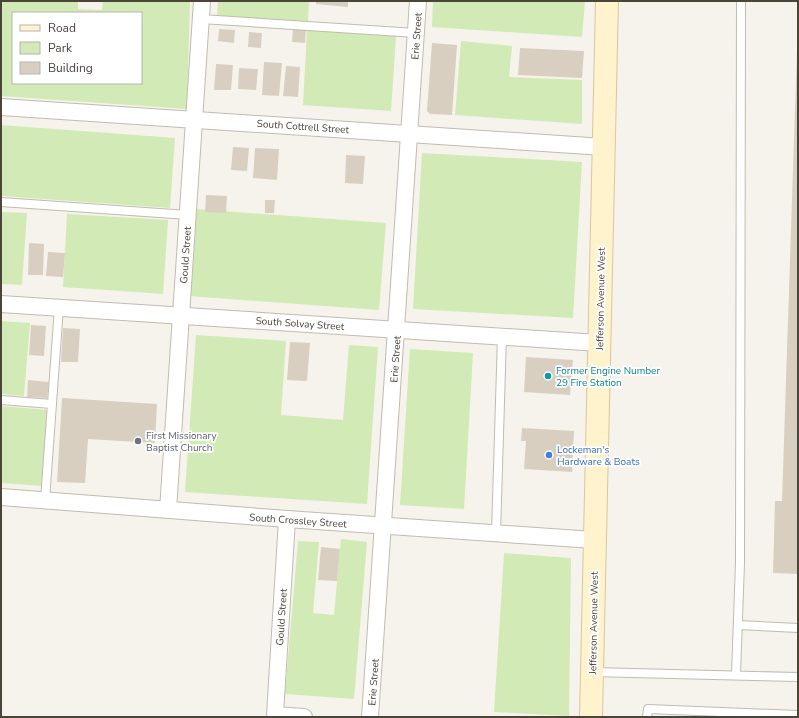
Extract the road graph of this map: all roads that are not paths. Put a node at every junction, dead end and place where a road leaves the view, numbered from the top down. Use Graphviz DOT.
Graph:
graph roads {
  1 [pos="202,1"];
  2 [pos="418,1"];
  3 [pos="607,1"];
  4 [pos="741,1"];
  5 [pos="201,19"];
  6 [pos="416,33"];
  7 [pos="1,107"];
  8 [pos="194,119"];
  9 [pos="409,134"];
  10 [pos="604,147"];
  11 [pos="1,202"];
  12 [pos="188,215"];
  13 [pos="1,304"];
  14 [pos="59,308"];
  15 [pos="181,316"];
  16 [pos="397,330"];
  17 [pos="502,336"];
  18 [pos="599,343"];
  19 [pos="1,400"];
  20 [pos="52,404"];
  21 [pos="1,497"];
  22 [pos="45,500"];
  23 [pos="168,510"];
  24 [pos="287,519"];
  25 [pos="384,526"];
  26 [pos="496,533"];
  27 [pos="594,540"];
  28 [pos="738,625"];
  29 [pos="798,628"];
  30 [pos="592,672"];
  31 [pos="736,674"];
  32 [pos="798,677"];
  33 [pos="798,716"];
  34 [pos="304,717"];
  35 [pos="370,717"];
  36 [pos="591,717"];
  37 [pos="647,717"];
  1 -- 5 [label="street, Gould Street"];
  2 -- 6 [label="street, Erie Street"];
  3 -- 10 [label="main road, Jefferson Avenue West"];
  4 -- 28 [label="lane"];
  5 -- 6 [label="lane"];
  5 -- 8 [label="street, Gould Street"];
  6 -- 9 [label="street, Erie Street"];
  7 -- 8 [label="street, South Cottrell Street"];
  8 -- 9 [label="street, South Cottrell Street"];
  8 -- 12 [label="street, Gould Street"];
  9 -- 10 [label="street, South Cottrell Street"];
  9 -- 16 [label="street, Erie Street"];
  10 -- 18 [label="main road, Jefferson Avenue West"];
  11 -- 12 [label="lane"];
  12 -- 15 [label="street, Gould Street"];
  13 -- 14 [label="street, South Solvay Street"];
  14 -- 15 [label="street, South Solvay Street"];
  14 -- 20 [label="lane"];
  15 -- 16 [label="street, South Solvay Street"];
  15 -- 23 [label="street, Gould Street"];
  16 -- 17 [label="street, South Solvay Street"];
  16 -- 25 [label="street, Erie Street"];
  17 -- 18 [label="street, South Solvay Street"];
  17 -- 26 [label="lane"];
  18 -- 27 [label="main road, Jefferson Avenue West"];
  19 -- 20 [label="lane"];
  20 -- 22 [label="lane"];
  21 -- 22 [label="street, South Crossley Street"];
  22 -- 23 [label="street, South Crossley Street"];
  23 -- 24 [label="street, South Crossley Street"];
  24 -- 25 [label="street, South Crossley Street"];
  24 -- 34 [label="street, Gould Street"];
  25 -- 26 [label="street, South Crossley Street"];
  25 -- 35 [label="street, Erie Street"];
  26 -- 27 [label="street, South Crossley Street"];
  27 -- 30 [label="main road, Jefferson Avenue West"];
  28 -- 29 [label="lane"];
  28 -- 31 [label="lane"];
  30 -- 31 [label="lane"];
  30 -- 36 [label="main road, Jefferson Avenue West"];
  31 -- 32 [label="lane"];
  33 -- 37 [label="lane"];
}
